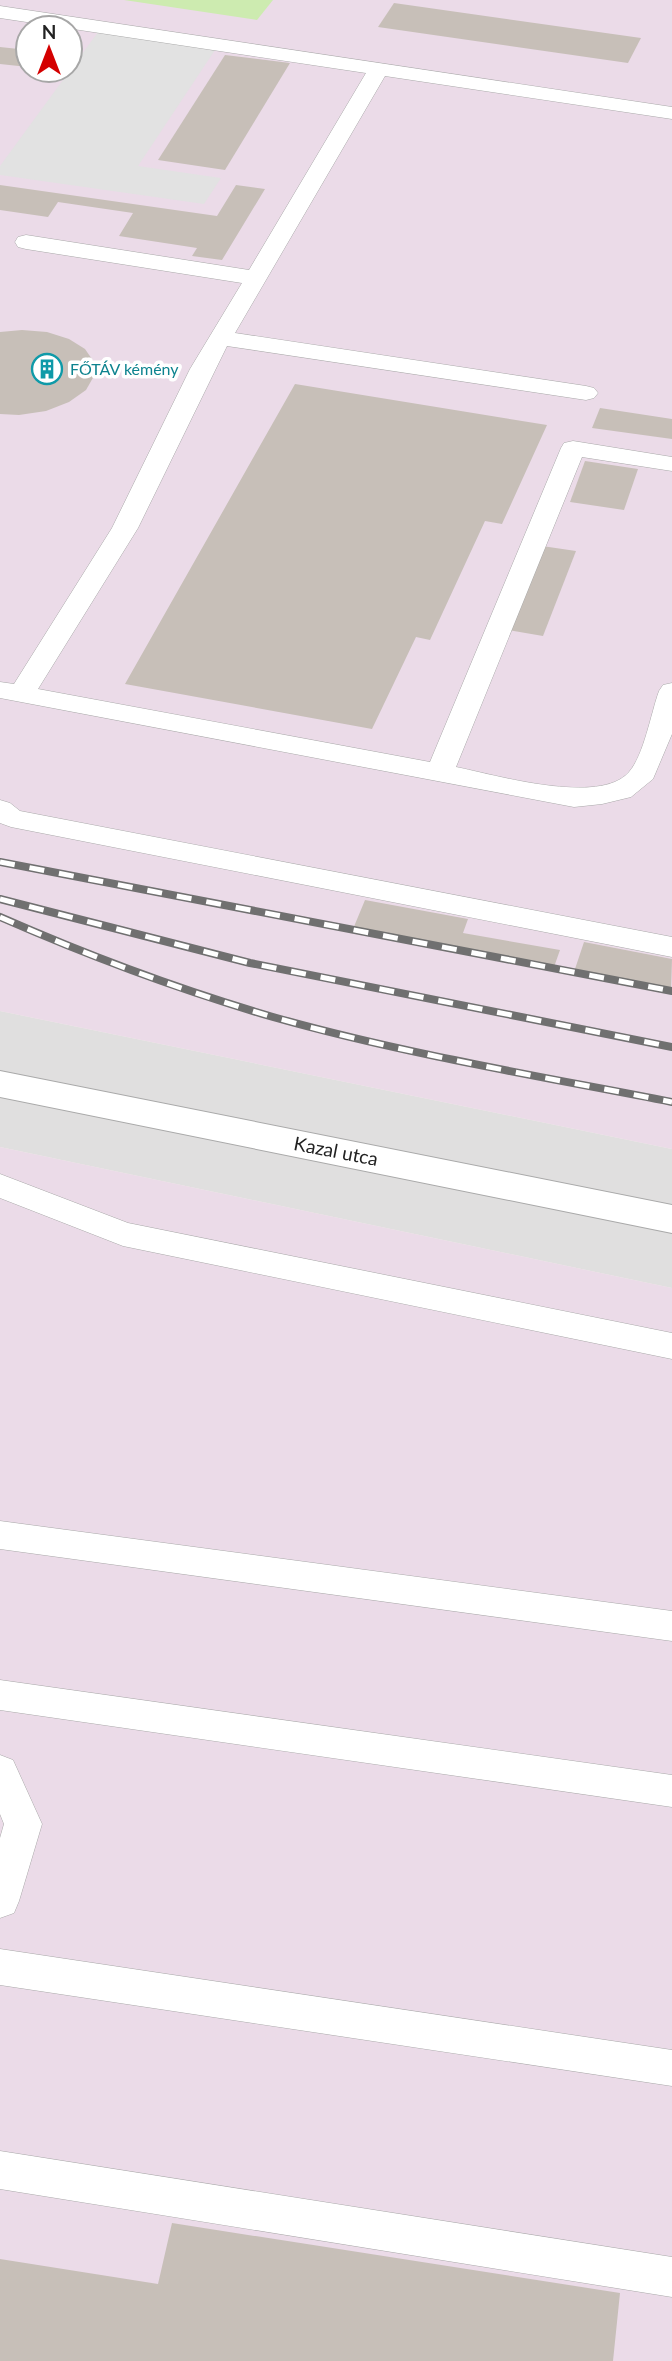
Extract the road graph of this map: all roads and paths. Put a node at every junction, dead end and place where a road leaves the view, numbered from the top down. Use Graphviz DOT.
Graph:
graph roads {
  1 [pos="0,12"];
  2 [pos="380,68"];
  3 [pos="672,113"];
  4 [pos="26,242"];
  5 [pos="255,278"];
  6 [pos="221,338"];
  7 [pos="586,393"];
  8 [pos="672,464"];
  9 [pos="672,691"];
  10 [pos="11,692"];
  11 [pos="440,772"];
  12 [pos="0,809"];
  13 [pos="672,947"];
  14 [pos="0,1084"];
  15 [pos="0,1185"];
  16 [pos="672,1219"];
  17 [pos="672,1346"];
  18 [pos="0,1535"];
  19 [pos="672,1626"];
  20 [pos="0,1695"];
  21 [pos="0,1771"];
  22 [pos="672,1791"];
  23 [pos="0,1902"];
  24 [pos="0,1967"];
  25 [pos="672,2068"];
  26 [pos="0,2170"];
  27 [pos="672,2277"];
  1 -- 2 [label="lane"];
  2 -- 3 [label="lane"];
  2 -- 5 [label="lane"];
  4 -- 5 [label="lane"];
  5 -- 6 [label="lane"];
  6 -- 7 [label="lane"];
  6 -- 10 [label="lane"];
  8 -- 11 [label="lane"];
  9 -- 11 [label="lane"];
  10 -- 11 [label="lane"];
  12 -- 13 [label="lane"];
  14 -- 16 [label="street, Kazal utca"];
  15 -- 17 [label="lane"];
  18 -- 19 [label="lane"];
  20 -- 22 [label="lane"];
  21 -- 23 [label="lane"];
  24 -- 25 [label="lane"];
  26 -- 27 [label="lane"];
}
